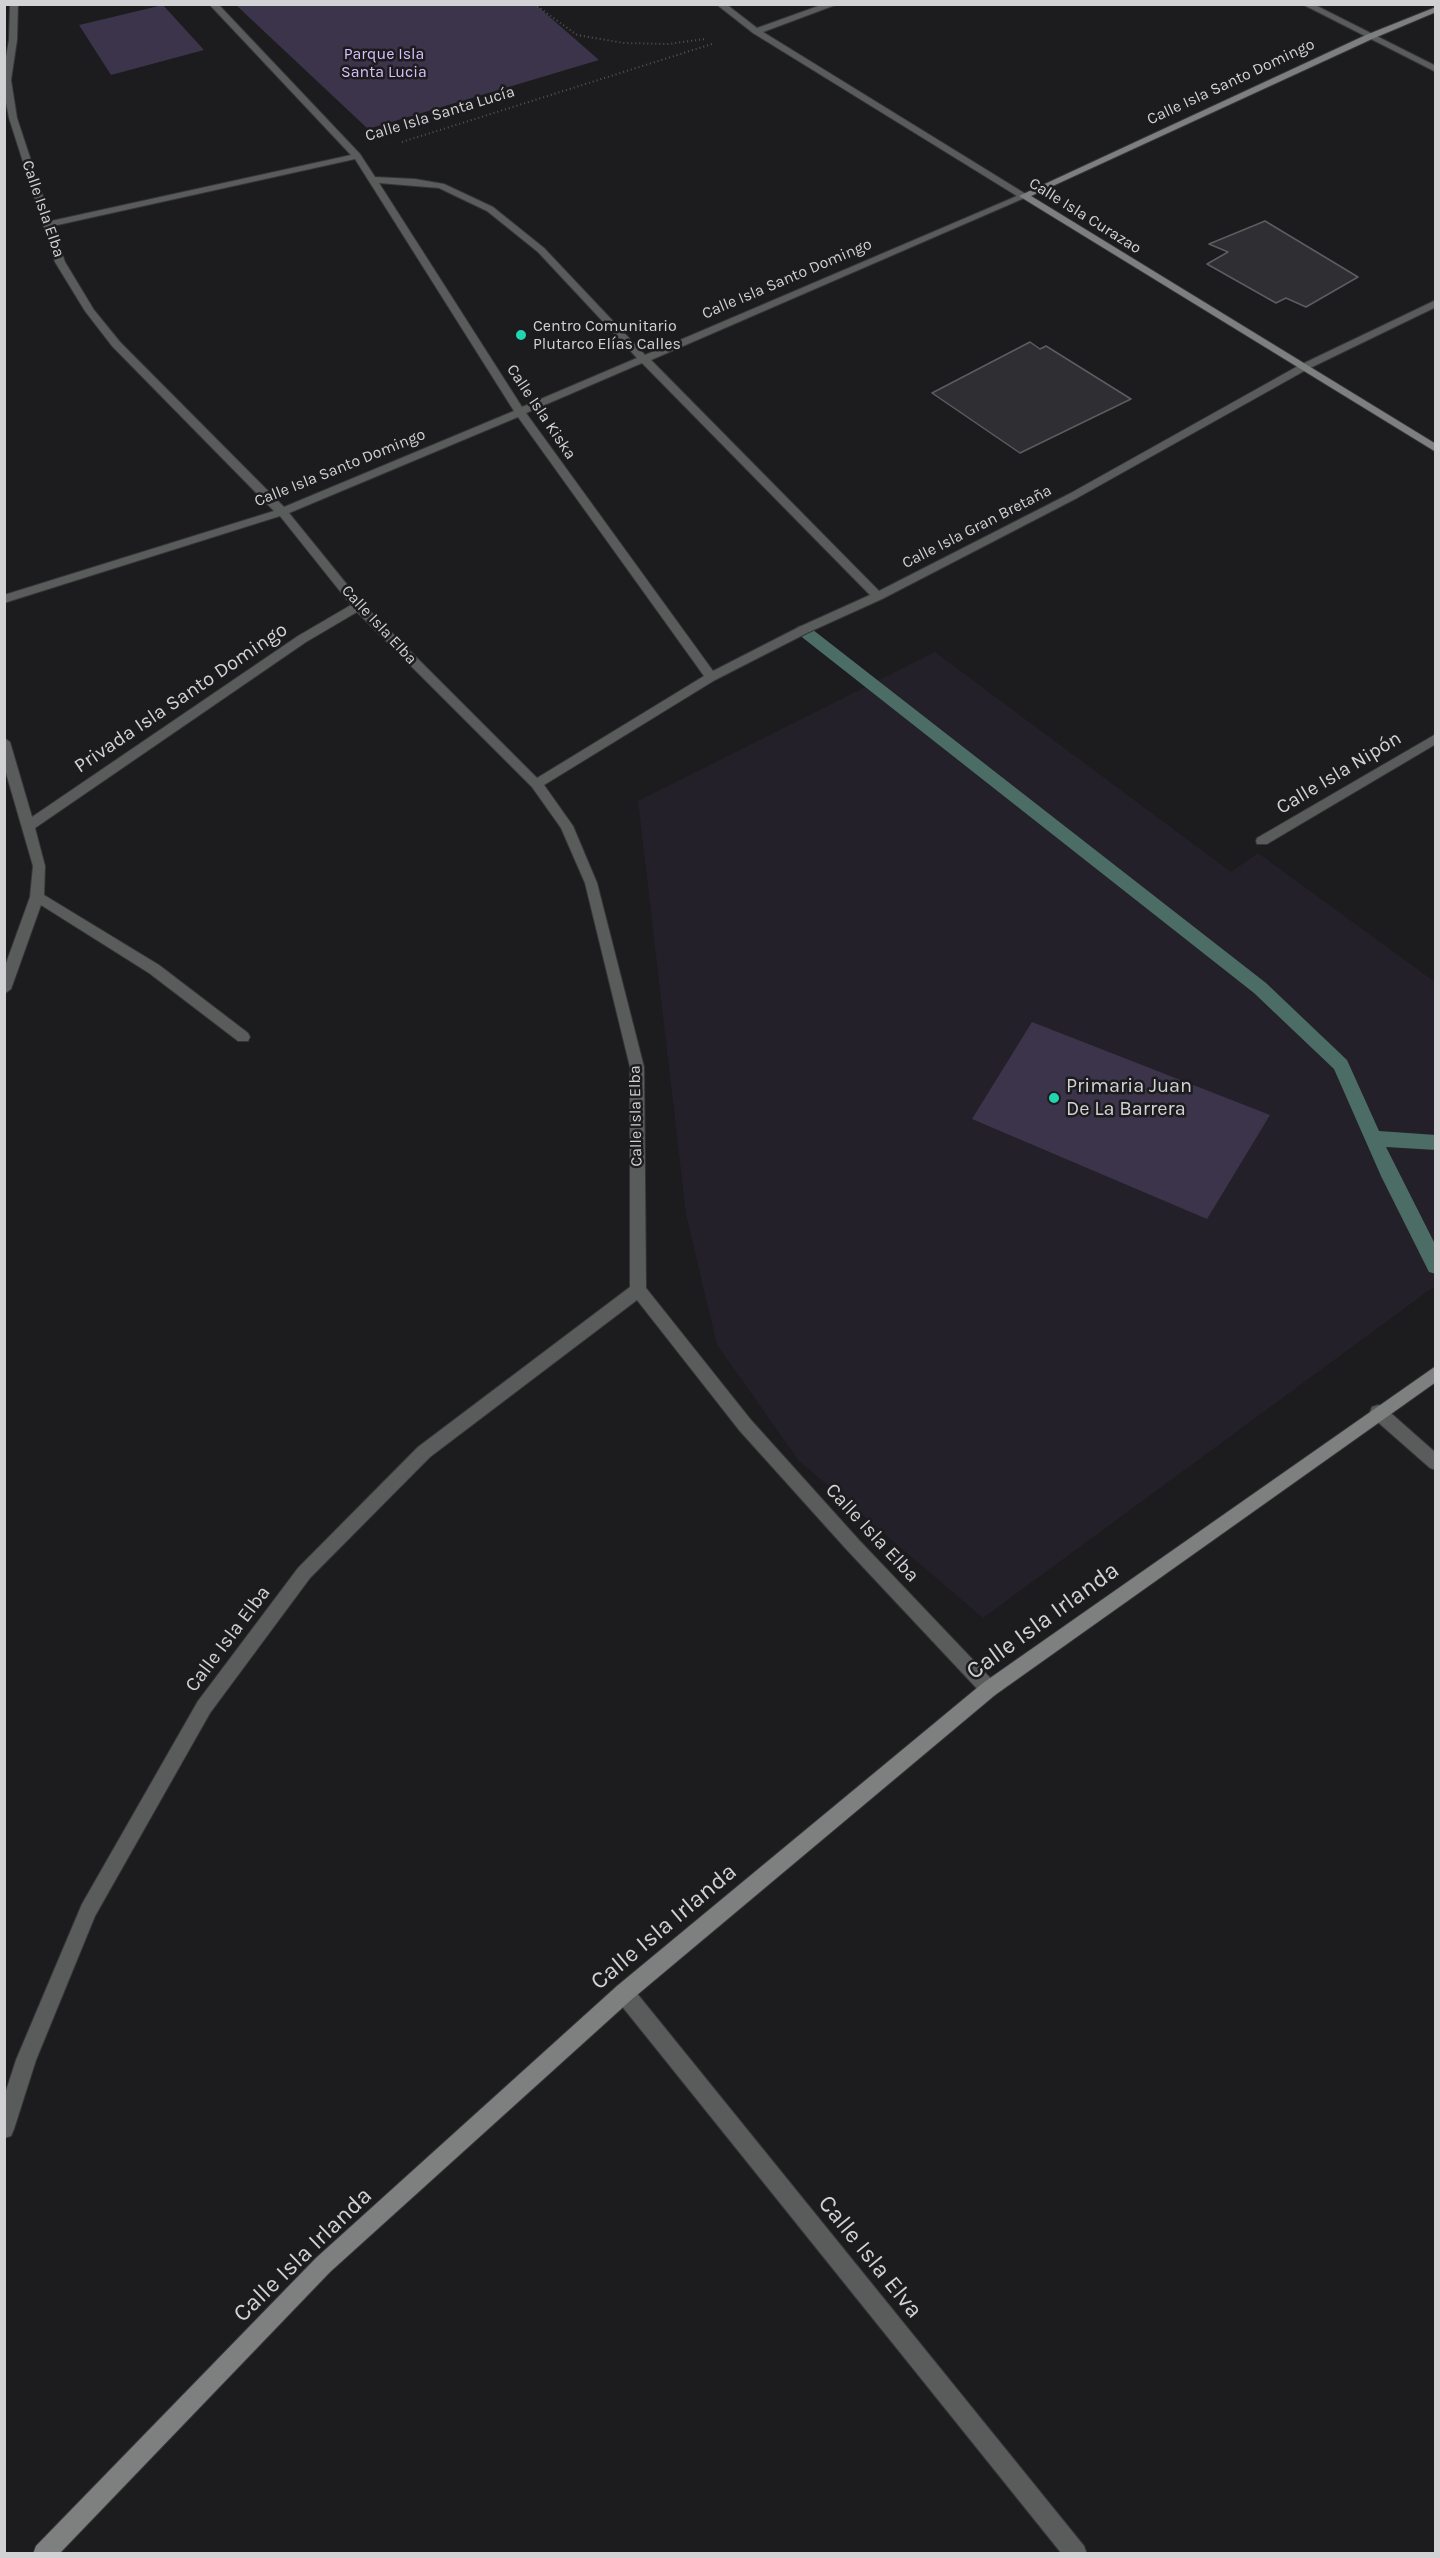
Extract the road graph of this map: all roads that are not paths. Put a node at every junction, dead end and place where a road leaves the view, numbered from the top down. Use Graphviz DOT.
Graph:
graph roads {
  1 [pos="14,4"];
  2 [pos="213,4"];
  3 [pos="720,4"];
  4 [pos="834,4"];
  5 [pos="1306,4"];
  6 [pos="1436,9"];
  7 [pos="756,31"];
  8 [pos="1369,37"];
  9 [pos="1436,70"];
  10 [pos="357,156"];
  11 [pos="372,180"];
  12 [pos="1024,196"];
  13 [pos="47,225"];
  14 [pos="1436,303"];
  15 [pos="644,359"];
  16 [pos="1302,368"];
  17 [pos="520,412"];
  18 [pos="1436,449"];
  19 [pos="282,512"];
  20 [pos="878,596"];
  21 [pos="4,599"];
  22 [pos="358,606"];
  23 [pos="711,677"];
  24 [pos="1436,738"];
  25 [pos="4,742"];
  26 [pos="536,784"];
  27 [pos="28,826"];
  28 [pos="1262,842"];
  29 [pos="37,897"];
  30 [pos="4,989"];
  31 [pos="243,1037"];
  32 [pos="638,1290"];
  33 [pos="1436,1373"];
  34 [pos="1378,1412"];
  35 [pos="1436,1463"];
  36 [pos="989,1689"];
  37 [pos="624,1993"];
  38 [pos="4,2129"];
  39 [pos="44,2553"];
  40 [pos="1076,2553"];
  1 -- 13 [label="street, Calle Isla Elba"];
  2 -- 10 [label="street, Calle Isla Kiska"];
  3 -- 7 [label="street, Calle Isla Curazao"];
  4 -- 7 [label="street"];
  5 -- 8 [label="street"];
  6 -- 8 [label="street, Calle Isla Santo Domingo"];
  7 -- 12 [label="street, Calle Isla Curazao"];
  8 -- 9 [label="street"];
  8 -- 12 [label="street, Calle Isla Santo Domingo"];
  10 -- 11 [label="street, Calle Isla Kiska"];
  10 -- 13 [label="street, Calle Isla Santa Lucía"];
  11 -- 15 [label="street"];
  11 -- 17 [label="street, Calle Isla Kiska"];
  12 -- 15 [label="street, Calle Isla Santo Domingo"];
  12 -- 16 [label="street, Calle Isla Curazao"];
  13 -- 19 [label="street, Calle Isla Elba"];
  14 -- 16 [label="street, Calle Isla Gran Bretaña"];
  15 -- 17 [label="street, Calle Isla Santo Domingo"];
  15 -- 20 [label="street"];
  16 -- 18 [label="street, Calle Isla Curazao"];
  16 -- 20 [label="street, Calle Isla Gran Bretaña"];
  17 -- 19 [label="street, Calle Isla Santo Domingo"];
  17 -- 23 [label="street, Calle Isla Kiska"];
  19 -- 21 [label="street, Calle Isla Santo Domingo"];
  19 -- 22 [label="street, Calle Isla Elba"];
  20 -- 23 [label="street, Calle Isla Gran Bretaña"];
  22 -- 26 [label="street, Calle Isla Elba"];
  22 -- 27 [label="street, Privada Isla Santo Domingo"];
  23 -- 26 [label="street, Calle Isla Gran Bretaña"];
  24 -- 28 [label="street, Calle Isla Nipón"];
  25 -- 27 [label="street"];
  26 -- 32 [label="street, Calle Isla Elba"];
  27 -- 29 [label="street"];
  29 -- 30 [label="street"];
  29 -- 31 [label="street"];
  32 -- 36 [label="street, Calle Isla Elba"];
  32 -- 38 [label="street, Calle Isla Elba"];
  33 -- 34 [label="street, Calle Isla Irlanda"];
  34 -- 35 [label="street"];
  34 -- 36 [label="street, Calle Isla Irlanda"];
  36 -- 37 [label="street, Calle Isla Irlanda"];
  37 -- 39 [label="street, Calle Isla Irlanda"];
  37 -- 40 [label="street, Calle Isla Elva"];
}
